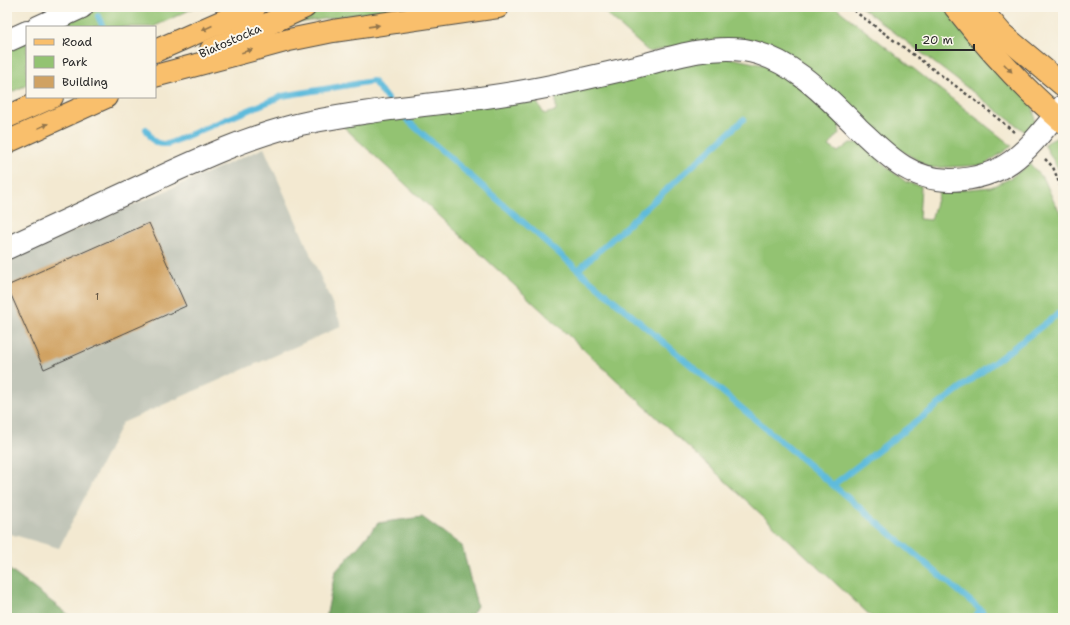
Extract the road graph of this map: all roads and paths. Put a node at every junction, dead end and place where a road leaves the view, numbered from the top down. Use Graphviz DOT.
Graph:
graph roads {
  1 [pos="82,7"];
  2 [pos="255,7"];
  3 [pos="305,7"];
  4 [pos="498,7"];
  5 [pos="849,7"];
  6 [pos="955,7"];
  7 [pos="979,7"];
  8 [pos="40,26"];
  9 [pos="26,32"];
  10 [pos="7,41"];
  11 [pos="156,52"];
  12 [pos="156,75"];
  13 [pos="156,75"];
  14 [pos="1063,85"];
  15 [pos="50,98"];
  16 [pos="104,98"];
  17 [pos="1060,114"];
  18 [pos="7,117"];
  19 [pos="7,142"];
  20 [pos="1030,146"];
  21 [pos="1063,194"];
  22 [pos="7,248"];
  1 -- 8 [label="lane"];
  2 -- 11 [label="main road, Białostocka, one-way"];
  3 -- 12 [label="main road, Białostocka"];
  13 -- 4 [label="main road, one-way"];
  5 -- 20 [label="path"];
  6 -- 17 [label="main road, one-way"];
  7 -- 14 [label="main road"];
  9 -- 10 [label="lane"];
  15 -- 18 [label="main road"];
  19 -- 16 [label="main road, one-way"];
  17 -- 20 [label="lane"];
  20 -- 21 [label="path"];
  20 -- 22 [label="lane"];
}
